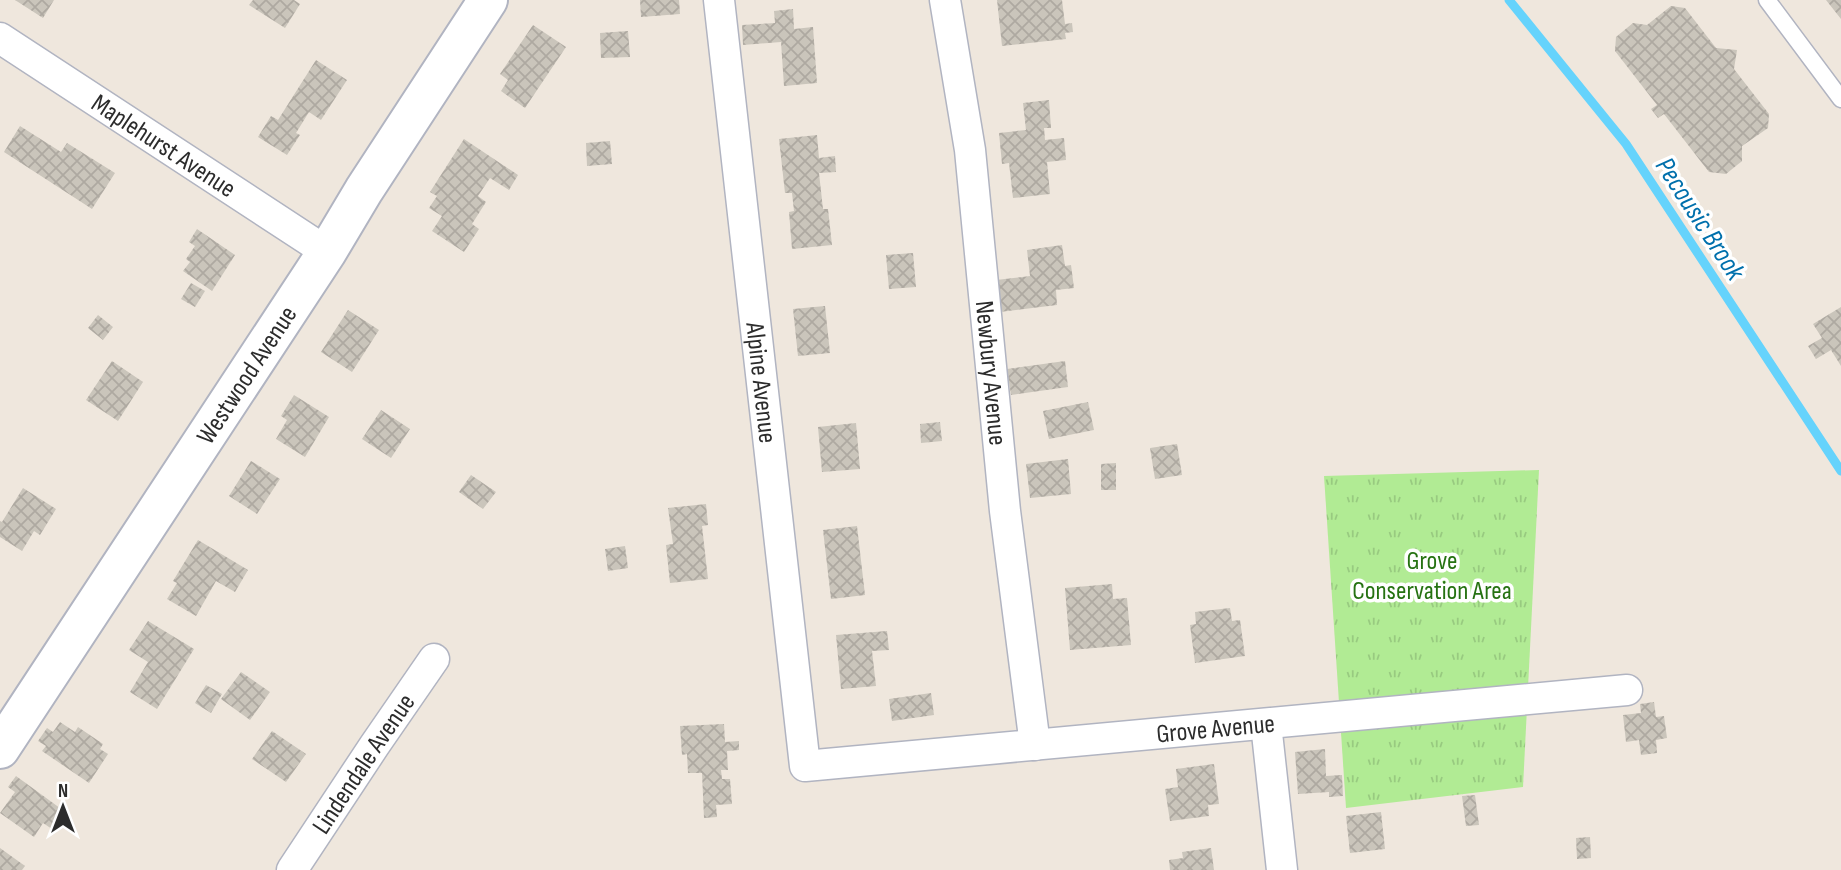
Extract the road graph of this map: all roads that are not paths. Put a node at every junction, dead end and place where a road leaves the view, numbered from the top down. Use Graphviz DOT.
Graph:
graph roads {
  1 [pos="488,0"];
  2 [pos="719,0"];
  3 [pos="945,0"];
  4 [pos="1767,0"];
  5 [pos="0,38"];
  6 [pos="1841,99"];
  7 [pos="327,252"];
  8 [pos="434,659"];
  9 [pos="1627,690"];
  10 [pos="1266,724"];
  11 [pos="1035,745"];
  12 [pos="0,749"];
  13 [pos="805,766"];
  14 [pos="292,870"];
  15 [pos="1282,870"];
  1 -- 7 [label="street, Westwood Avenue"];
  2 -- 13 [label="street, Alpine Avenue"];
  3 -- 11 [label="street, Newbury Avenue"];
  4 -- 6 [label="lane"];
  5 -- 7 [label="street, Maplehurst Avenue"];
  7 -- 12 [label="street, Westwood Avenue"];
  8 -- 14 [label="street, Lindendale Avenue"];
  9 -- 10 [label="street, Grove Avenue"];
  10 -- 11 [label="street, Grove Avenue"];
  10 -- 15 [label="street"];
  11 -- 13 [label="street, Grove Avenue"];
}
